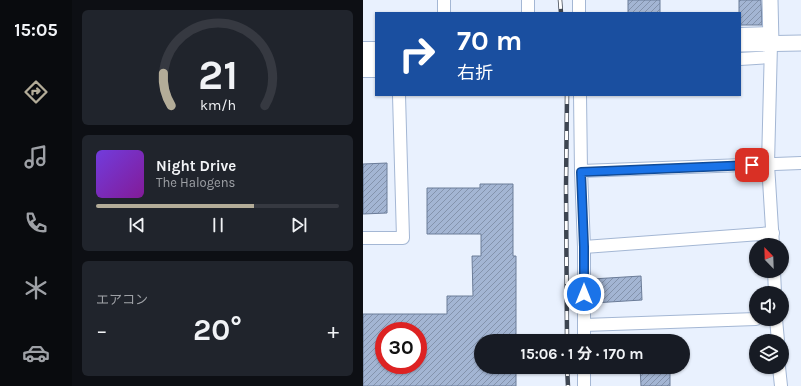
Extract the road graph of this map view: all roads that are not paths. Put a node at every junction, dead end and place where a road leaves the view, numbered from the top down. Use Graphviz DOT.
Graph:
graph roads {
  1 [pos="444,0"];
  2 [pos="528,0"];
  3 [pos="579,0"];
  4 [pos="770,0"];
  5 [pos="444,12"];
  6 [pos="528,12"];
  7 [pos="579,12"];
  8 [pos="741,34"];
  9 [pos="801,43"];
  10 [pos="741,44"];
  11 [pos="771,44"];
  12 [pos="363,48"];
  13 [pos="375,48"];
  14 [pos="375,58"];
  15 [pos="363,59"];
  16 [pos="741,59"];
  17 [pos="363,71"];
  18 [pos="375,71"];
  19 [pos="399,96"];
  20 [pos="581,96"];
  21 [pos="801,163"];
  22 [pos="768,164"];
  23 [pos="581,172"];
  24 [pos="363,238"];
  25 [pos="773,238"];
  26 [pos="749,240"];
  27 [pos="584,247"];
  28 [pos="749,319"];
  29 [pos="584,325"];
  30 [pos="584,334"];
  31 [pos="583,374"];
  32 [pos="780,374"];
  33 [pos="583,386"];
  34 [pos="781,386"];
  1 -- 5 [label="street"];
  2 -- 6 [label="street"];
  3 -- 7 [label="street"];
  4 -- 11 [label="street"];
  8 -- 11 [label="street"];
  9 -- 11 [label="street"];
  10 -- 11 [label="street"];
  11 -- 16 [label="street"];
  11 -- 22 [label="street"];
  12 -- 13 [label="street"];
  14 -- 15 [label="street"];
  17 -- 18 [label="street"];
  19 -- 24 [label="street"];
  20 -- 23 [label="street"];
  21 -- 22 [label="street"];
  22 -- 23 [label="street"];
  22 -- 25 [label="street"];
  23 -- 27 [label="street"];
  26 -- 27 [label="street"];
  27 -- 29 [label="street"];
  28 -- 29 [label="street"];
  29 -- 30 [label="street"];
  31 -- 33 [label="street"];
  32 -- 34 [label="street"];
}
